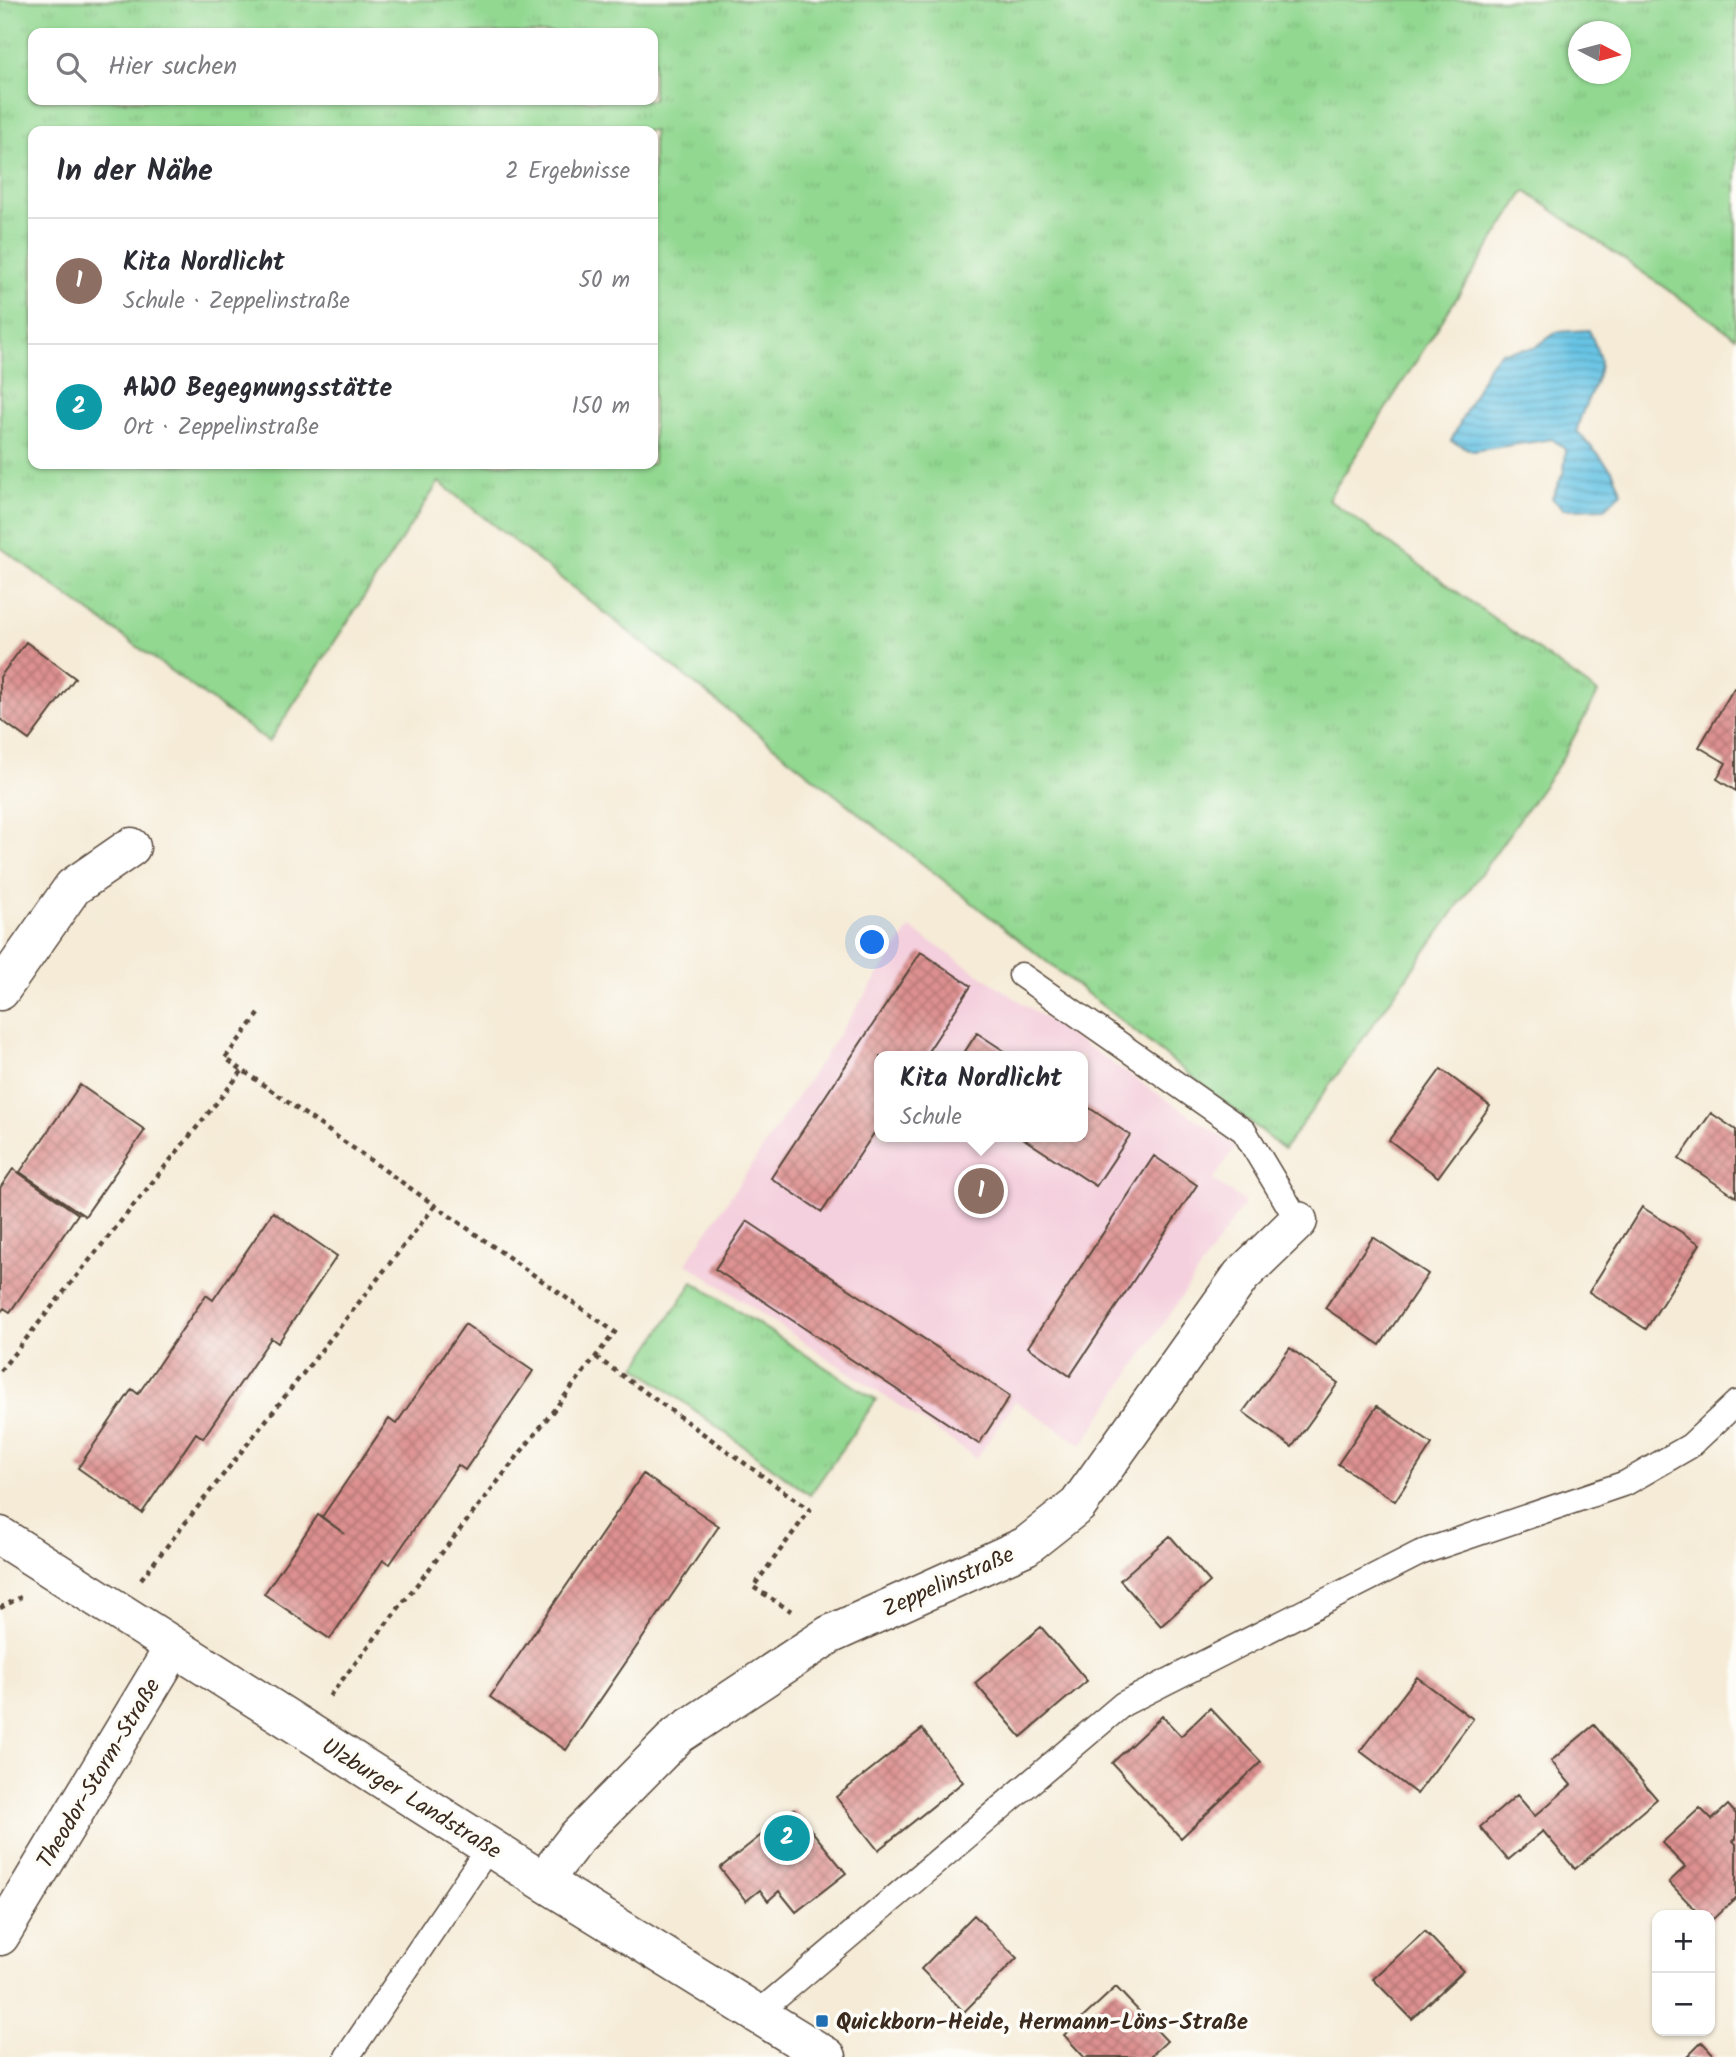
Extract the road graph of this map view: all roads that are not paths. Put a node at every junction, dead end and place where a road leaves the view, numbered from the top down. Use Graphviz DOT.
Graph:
graph roads {
  1 [pos="131,847"];
  2 [pos="1021,975"];
  3 [pos="0,990"];
  4 [pos="1298,1221"];
  5 [pos="1736,1403"];
  6 [pos="0,1536"];
  7 [pos="174,1647"];
  8 [pos="489,1847"];
  9 [pos="543,1881"];
  10 [pos="0,1936"];
  11 [pos="757,2014"];
  12 [pos="347,2057"];
  13 [pos="827,2057"];
  1 -- 3 [label="street"];
  2 -- 4 [label="lane"];
  4 -- 9 [label="street, Zeppelinstraße"];
  5 -- 11 [label="lane"];
  6 -- 7 [label="street, Ulzburger Landstraße"];
  7 -- 8 [label="street, Ulzburger Landstraße"];
  7 -- 10 [label="street, Theodor-Storm-Straße"];
  8 -- 9 [label="street, Ulzburger Landstraße"];
  8 -- 12 [label="lane"];
  9 -- 11 [label="street, Ulzburger Landstraße"];
  11 -- 13 [label="street, Ulzburger Landstraße"];
}
